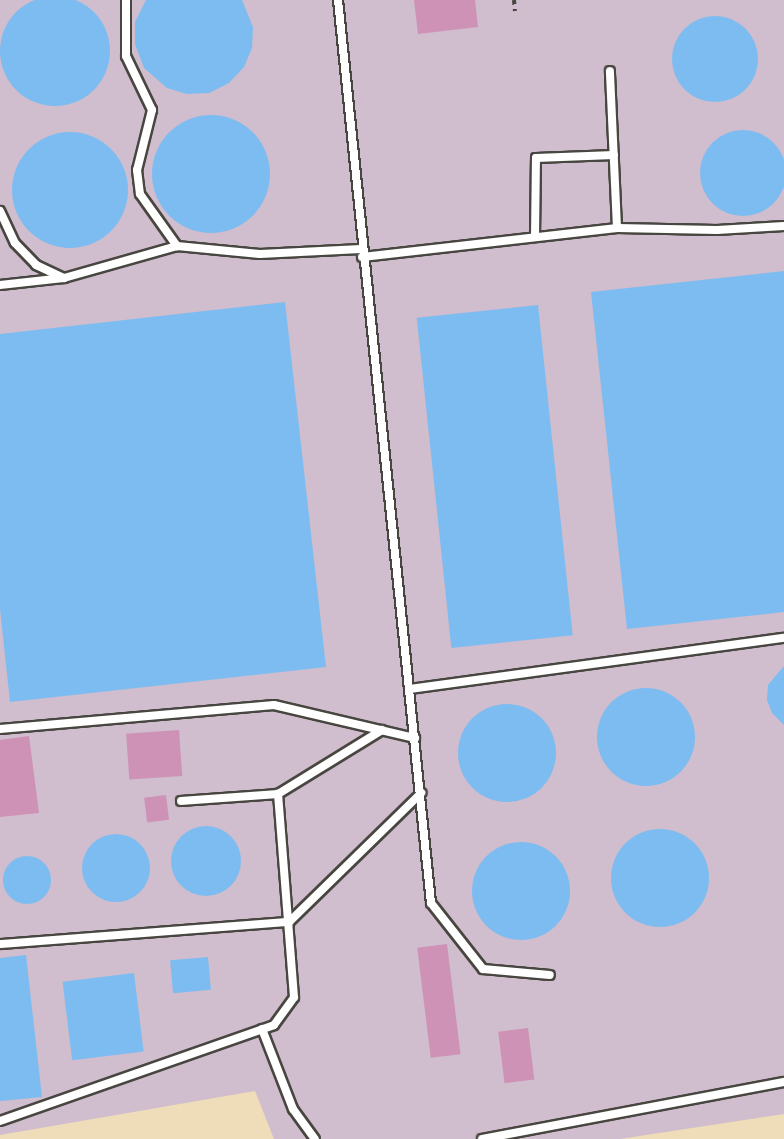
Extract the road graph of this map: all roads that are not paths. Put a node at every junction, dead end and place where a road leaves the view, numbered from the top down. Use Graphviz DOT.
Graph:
graph roads {
  1 [pos="126,0"];
  2 [pos="338,0"];
  3 [pos="610,71"];
  4 [pos="614,155"];
  5 [pos="0,211"];
  6 [pos="784,226"];
  7 [pos="617,228"];
  8 [pos="535,237"];
  9 [pos="177,246"];
  10 [pos="362,253"];
  11 [pos="64,278"];
  12 [pos="0,285"];
  13 [pos="784,638"];
  14 [pos="410,689"];
  15 [pos="0,729"];
  16 [pos="382,730"];
  17 [pos="415,738"];
  18 [pos="421,793"];
  19 [pos="278,794"];
  20 [pos="182,801"];
  21 [pos="289,922"];
  22 [pos="0,944"];
  23 [pos="550,975"];
  24 [pos="262,1029"];
  25 [pos="784,1082"];
  26 [pos="0,1121"];
  27 [pos="315,1139"];
  28 [pos="482,1139"];
  1 -- 9 [label="lane"];
  2 -- 10 [label="lane"];
  3 -- 4 [label="lane"];
  4 -- 7 [label="lane"];
  4 -- 8 [label="lane"];
  5 -- 11 [label="lane"];
  6 -- 7 [label="lane"];
  7 -- 8 [label="lane"];
  8 -- 10 [label="lane"];
  9 -- 10 [label="lane"];
  9 -- 11 [label="lane"];
  10 -- 14 [label="lane"];
  11 -- 12 [label="lane"];
  13 -- 14 [label="lane"];
  14 -- 17 [label="lane"];
  15 -- 16 [label="lane"];
  16 -- 17 [label="lane"];
  16 -- 19 [label="lane"];
  17 -- 18 [label="lane"];
  18 -- 21 [label="lane"];
  18 -- 23 [label="lane"];
  19 -- 20 [label="lane"];
  19 -- 21 [label="lane"];
  21 -- 22 [label="lane"];
  21 -- 24 [label="lane"];
  24 -- 26 [label="lane"];
  24 -- 27 [label="lane"];
  25 -- 28 [label="lane"];
}
